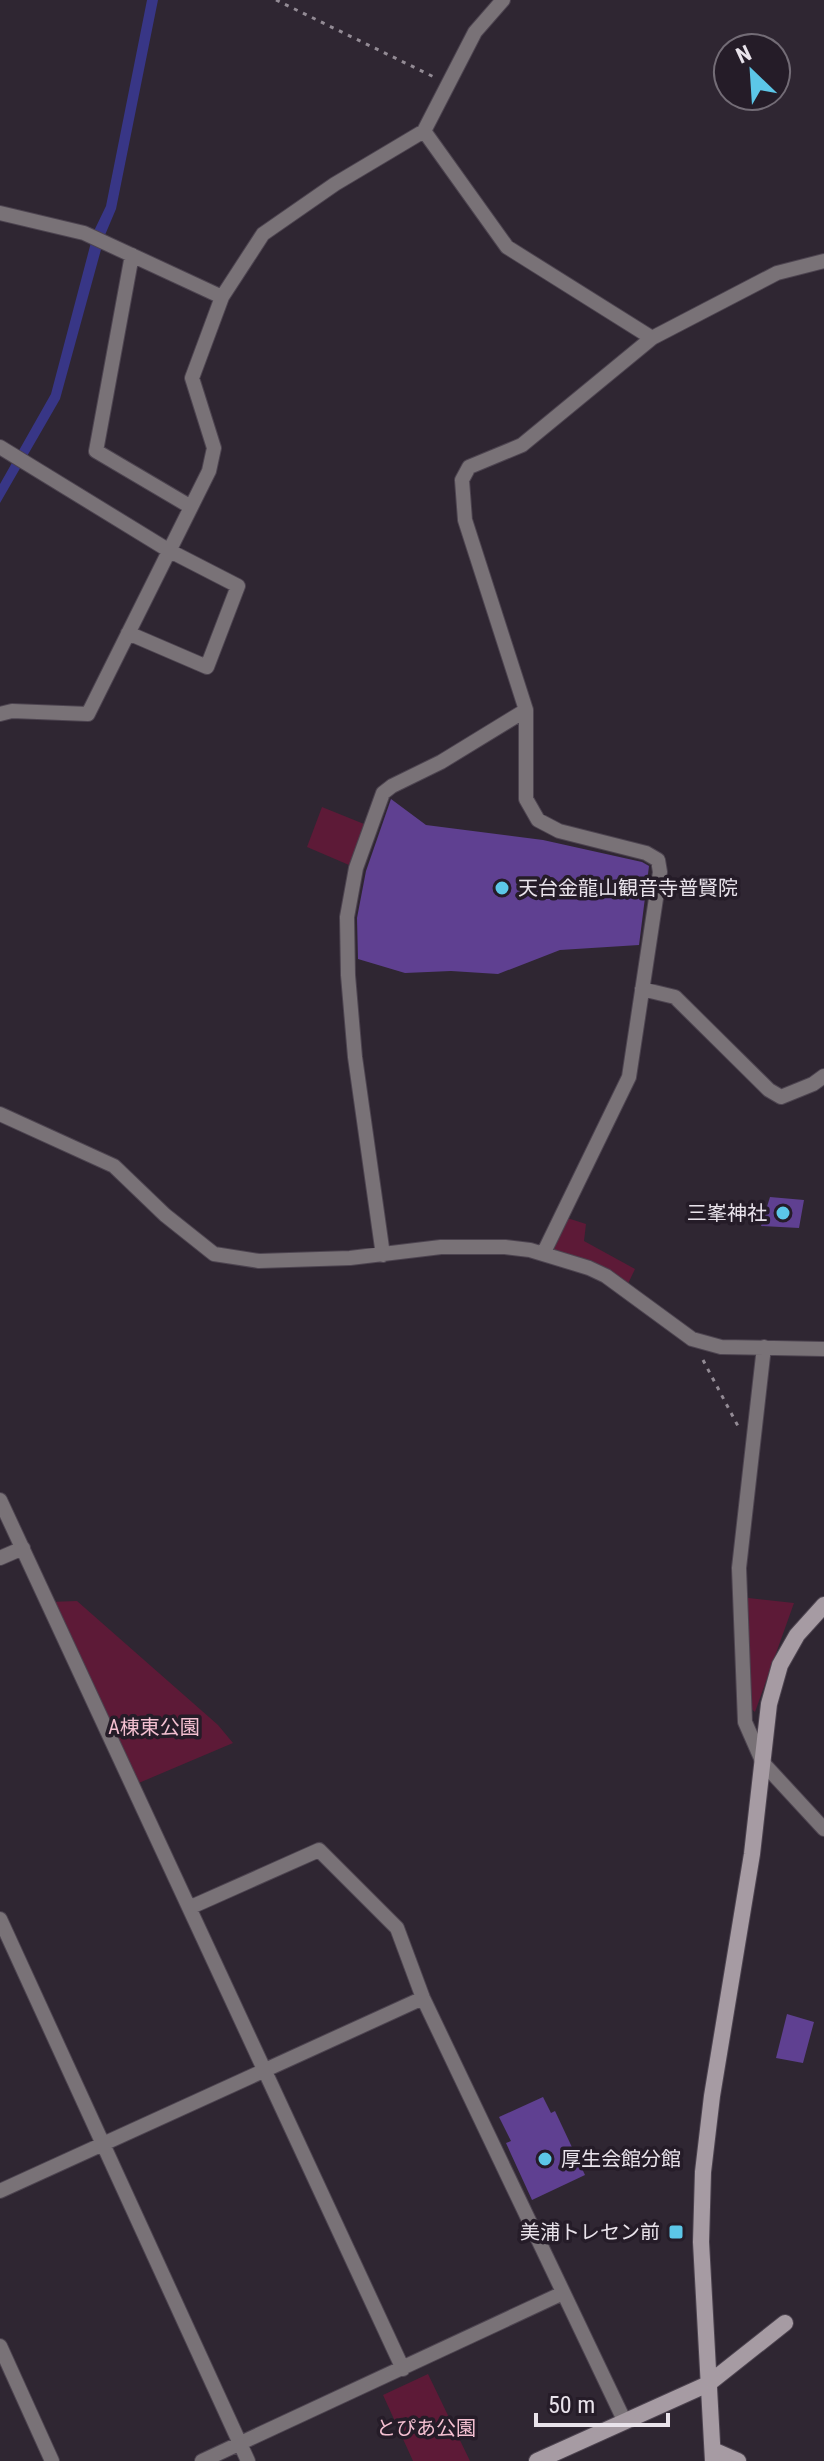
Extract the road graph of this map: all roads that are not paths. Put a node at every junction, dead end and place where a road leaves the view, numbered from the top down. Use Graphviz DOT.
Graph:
graph roads {
  1 [pos="503,0"];
  2 [pos="424,131"];
  3 [pos="0,213"];
  4 [pos="132,255"];
  5 [pos="824,261"];
  6 [pos="222,297"];
  7 [pos="652,338"];
  8 [pos="4,450"];
  9 [pos="191,507"];
  10 [pos="168,550"];
  11 [pos="128,633"];
  12 [pos="526,710"];
  13 [pos="0,714"];
  14 [pos="642,989"];
  15 [pos="824,1076"];
  16 [pos="0,1114"];
  17 [pos="543,1254"];
  18 [pos="383,1255"];
  19 [pos="764,1347"];
  20 [pos="824,1349"];
  21 [pos="0,1500"];
  22 [pos="23,1548"];
  23 [pos="0,1558"];
  24 [pos="824,1605"];
  25 [pos="763,1763"];
  26 [pos="824,1829"];
  27 [pos="191,1907"];
  28 [pos="0,1919"];
  29 [pos="423,1998"];
  30 [pos="265,2069"];
  31 [pos="105,2144"];
  32 [pos="0,2191"];
  33 [pos="563,2293"];
  34 [pos="785,2323"];
  35 [pos="0,2346"];
  36 [pos="403,2369"];
  37 [pos="708,2384"];
  38 [pos="625,2422"];
  39 [pos="241,2444"];
  40 [pos="713,2456"];
  41 [pos="52,2461"];
  42 [pos="202,2461"];
  43 [pos="248,2461"];
  44 [pos="537,2461"];
  45 [pos="738,2461"];
  1 -- 2 [label="street"];
  2 -- 6 [label="street"];
  2 -- 7 [label="street"];
  3 -- 4 [label="street"];
  4 -- 6 [label="street"];
  4 -- 9 [label="street"];
  5 -- 7 [label="street"];
  6 -- 9 [label="street"];
  7 -- 12 [label="street"];
  8 -- 10 [label="street"];
  9 -- 10 [label="street"];
  10 -- 11 [label="street"];
  10 -- 11 [label="street"];
  11 -- 13 [label="street"];
  12 -- 14 [label="street"];
  12 -- 18 [label="street"];
  14 -- 15 [label="street"];
  14 -- 17 [label="street"];
  16 -- 18 [label="street"];
  17 -- 18 [label="street"];
  17 -- 19 [label="street"];
  19 -- 20 [label="street"];
  19 -- 25 [label="street"];
  21 -- 22 [label="street"];
  22 -- 23 [label="street"];
  22 -- 27 [label="street"];
  24 -- 25 [label="street"];
  25 -- 26 [label="street"];
  25 -- 37 [label="street"];
  27 -- 29 [label="street"];
  27 -- 30 [label="street"];
  28 -- 31 [label="street"];
  29 -- 30 [label="street"];
  29 -- 33 [label="street"];
  30 -- 31 [label="street"];
  30 -- 36 [label="street"];
  31 -- 32 [label="street"];
  31 -- 39 [label="street"];
  33 -- 36 [label="street"];
  33 -- 38 [label="street"];
  34 -- 37 [label="street"];
  35 -- 41 [label="street"];
  36 -- 39 [label="street"];
  37 -- 38 [label="street"];
  37 -- 40 [label="street"];
  38 -- 44 [label="street"];
  39 -- 42 [label="street"];
  39 -- 43 [label="street"];
  40 -- 45 [label="street"];
}
